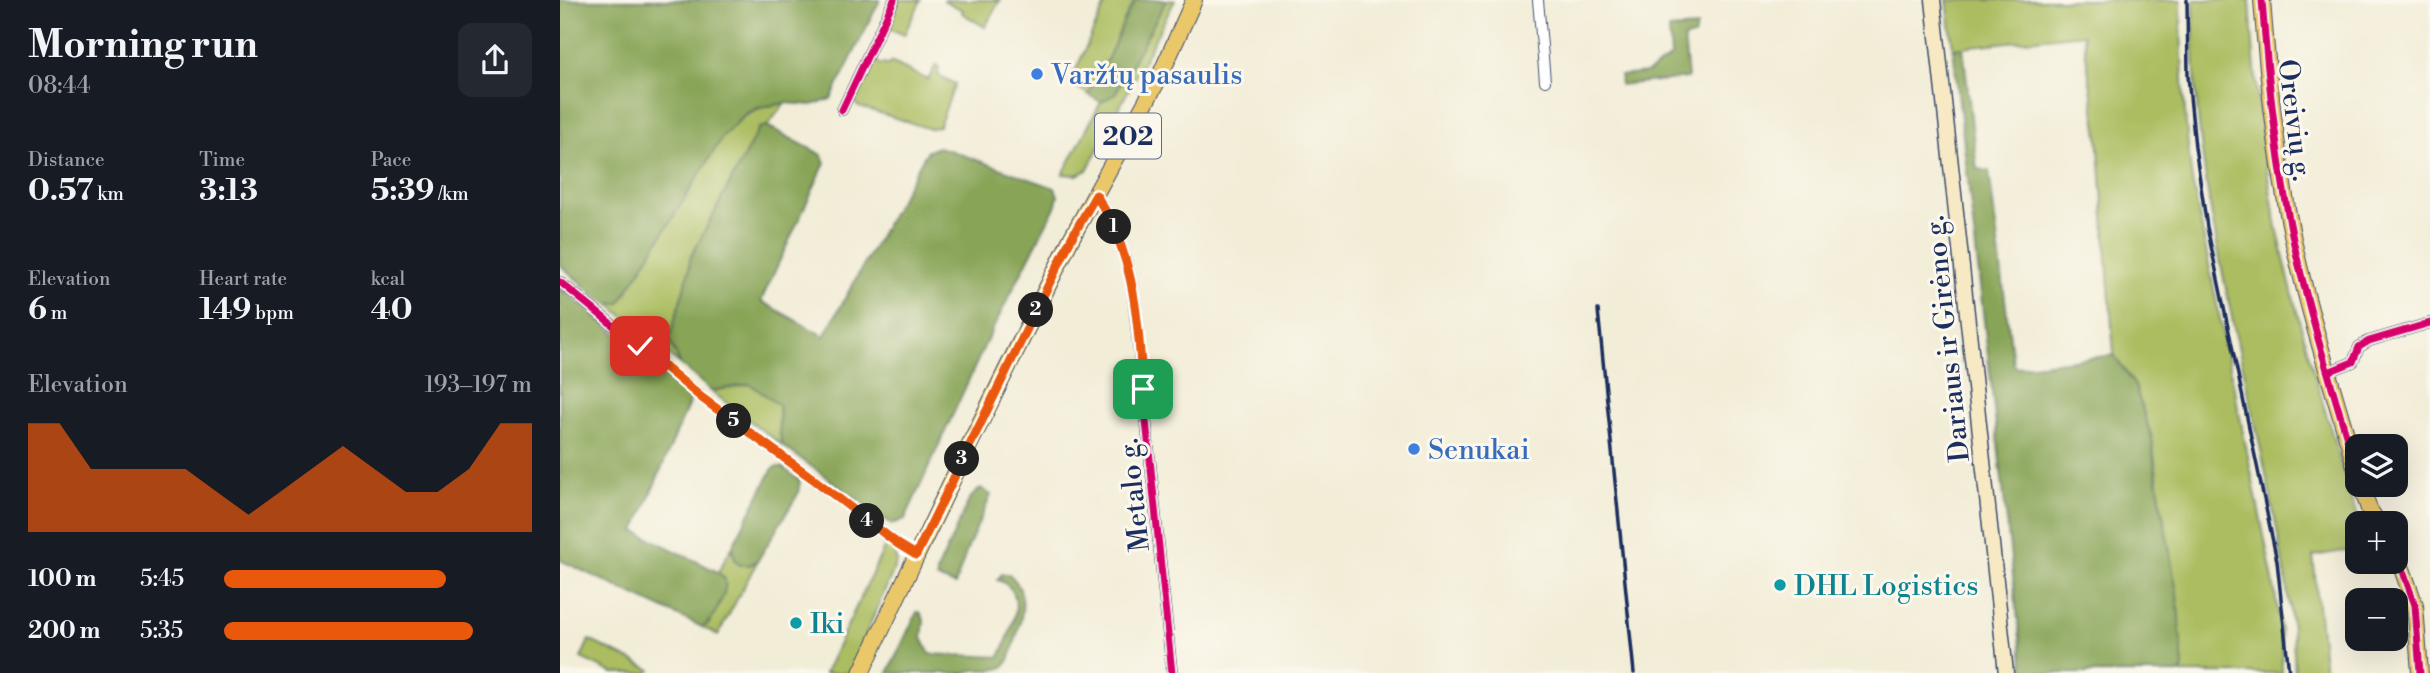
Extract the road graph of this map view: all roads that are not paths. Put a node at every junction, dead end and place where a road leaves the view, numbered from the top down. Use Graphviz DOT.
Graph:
graph roads {
  1 [pos="894,0"];
  2 [pos="1194,0"];
  3 [pos="1538,0"];
  4 [pos="1933,0"];
  5 [pos="2262,0"];
  6 [pos="1545,81"];
  7 [pos="842,110"];
  8 [pos="1096,195"];
  9 [pos="560,282"];
  10 [pos="2430,323"];
  11 [pos="2329,372"];
  12 [pos="2346,434"];
  13 [pos="916,555"];
  14 [pos="2404,574"];
  15 [pos="2415,604"];
  16 [pos="2430,636"];
  17 [pos="861,673"];
  18 [pos="1172,673"];
  19 [pos="2006,673"];
  20 [pos="2420,673"];
  1 -- 7 [label="street"];
  2 -- 8 [label="main road, 202"];
  3 -- 6 [label="street"];
  4 -- 19 [label="main road, Dariaus ir Girėno g."];
  5 -- 11 [label="main road, Oreivių g."];
  8 -- 13 [label="main road, 202"];
  8 -- 18 [label="street, Metalo g."];
  9 -- 13 [label="street"];
  10 -- 11 [label="street"];
  11 -- 12 [label="main road, Oreivių g."];
  13 -- 17 [label="main road, 202"];
  14 -- 15 [label="main road"];
  15 -- 16 [label="main road"];
  15 -- 20 [label="main road"];
}
